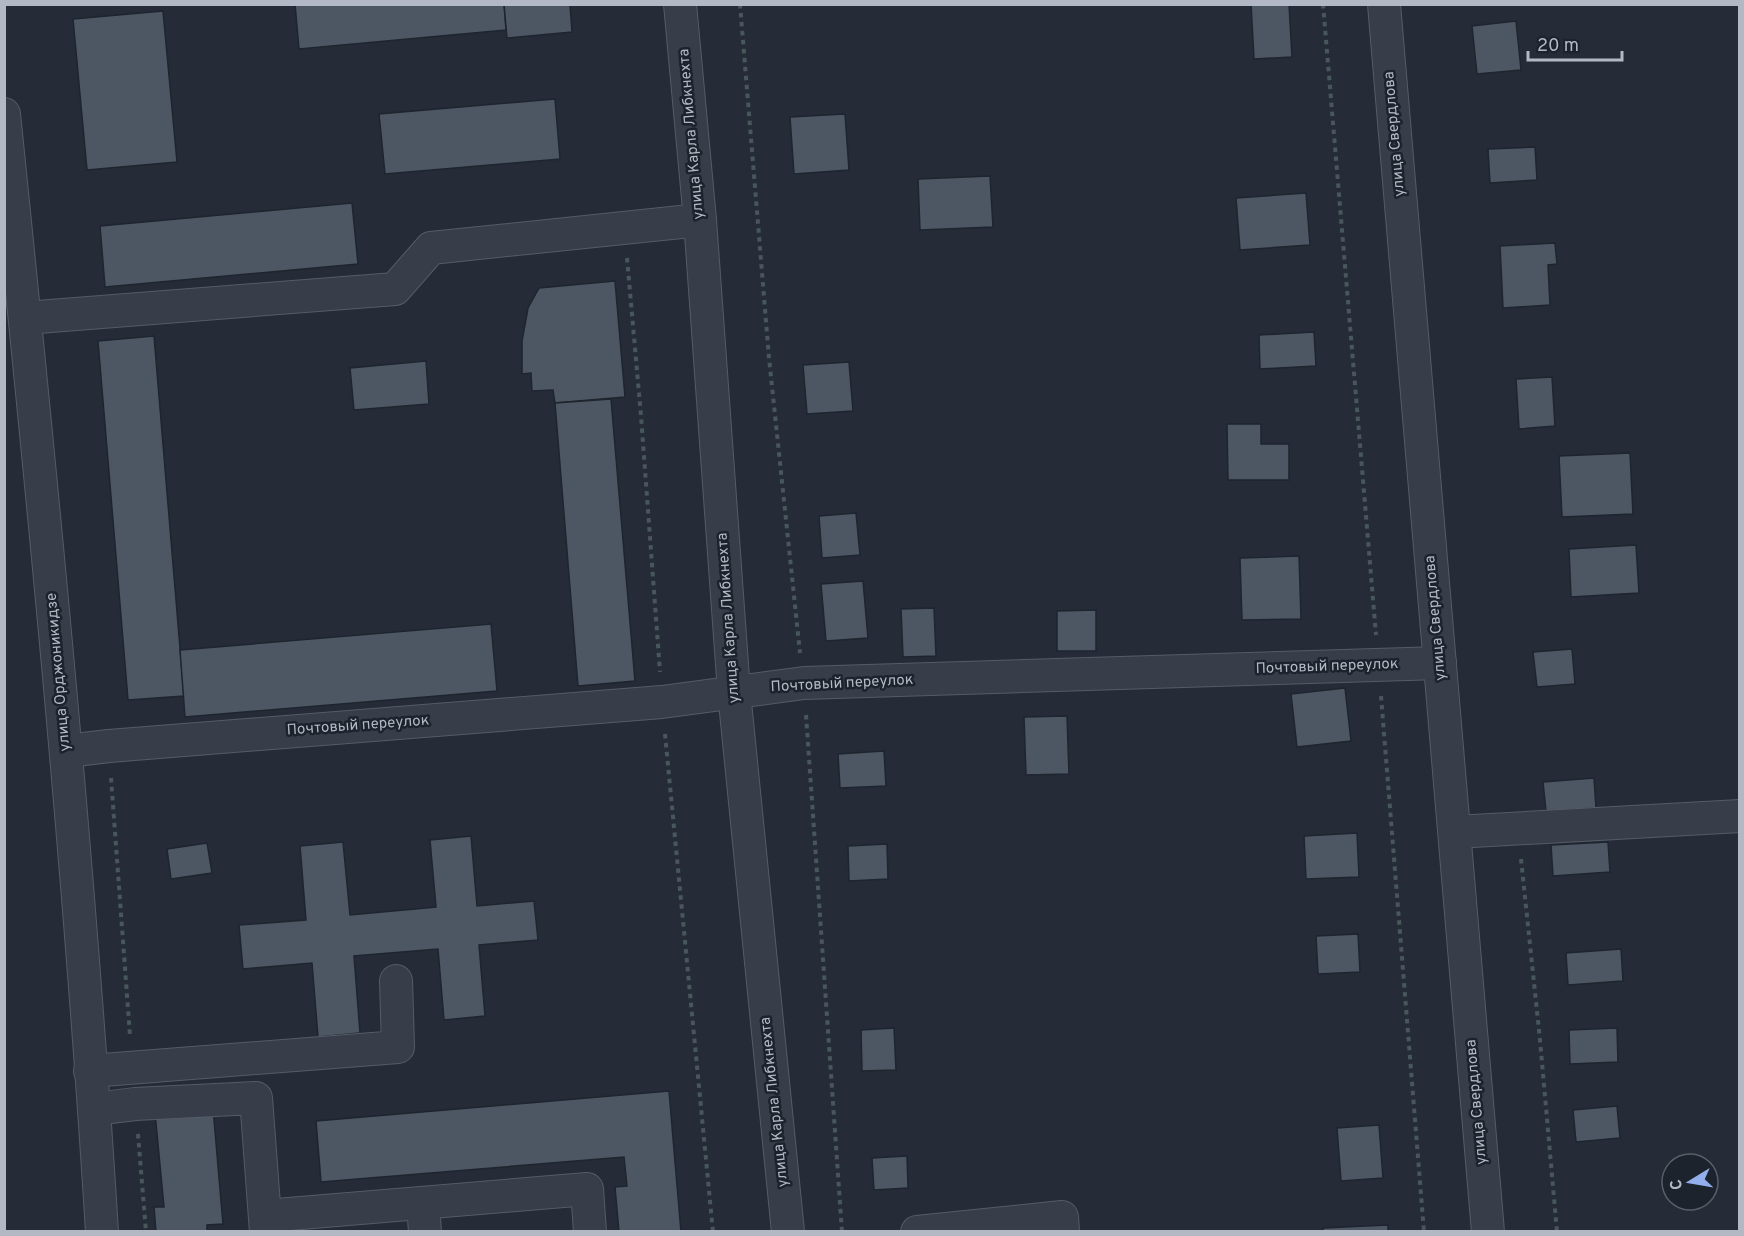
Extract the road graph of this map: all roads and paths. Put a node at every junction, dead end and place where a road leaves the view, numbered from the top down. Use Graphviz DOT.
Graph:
graph roads {
  1 [pos="680,4"];
  2 [pos="740,4"];
  3 [pos="1323,4"];
  4 [pos="1384,4"];
  5 [pos="4,114"];
  6 [pos="700,220"];
  7 [pos="25,318"];
  8 [pos="1440,663"];
  9 [pos="1378,665"];
  10 [pos="804,683"];
  11 [pos="734,692"];
  12 [pos="109,746"];
  13 [pos="67,752"];
  14 [pos="1740,816"];
  15 [pos="1517,829"];
  16 [pos="1455,832"];
  17 [pos="396,981"];
  18 [pos="132,1068"];
  19 [pos="90,1071"];
  20 [pos="135,1104"];
  21 [pos="94,1109"];
  22 [pos="424,1217"];
  23 [pos="266,1224"];
  24 [pos="102,1232"];
  25 [pos="146,1232"];
  26 [pos="590,1232"];
  27 [pos="788,1232"];
  28 [pos="842,1232"];
  29 [pos="917,1232"];
  30 [pos="1062,1232"];
  31 [pos="1424,1232"];
  32 [pos="1488,1232"];
  33 [pos="1557,1232"];
  1 -- 6 [label="street, улица Карла Либкнехта"];
  2 -- 10 [label="path"];
  3 -- 9 [label="path"];
  4 -- 8 [label="street, улица Свердлова"];
  5 -- 7 [label="street, улица Орджоникидзе"];
  6 -- 7 [label="street"];
  6 -- 11 [label="street, улица Карла Либкнехта"];
  7 -- 13 [label="street, улица Орджоникидзе"];
  8 -- 9 [label="street, Почтовый переулок"];
  8 -- 16 [label="street, улица Свердлова"];
  9 -- 10 [label="street, Почтовый переулок"];
  9 -- 31 [label="path"];
  10 -- 11 [label="street, Почтовый переулок"];
  10 -- 28 [label="path"];
  11 -- 12 [label="street, Почтовый переулок"];
  11 -- 27 [label="street, улица Карла Либкнехта"];
  12 -- 13 [label="street, Почтовый переулок"];
  12 -- 18 [label="path"];
  13 -- 19 [label="street, улица Орджоникидзе"];
  14 -- 15 [label="street"];
  15 -- 16 [label="street"];
  15 -- 33 [label="path"];
  16 -- 32 [label="street, улица Свердлова"];
  17 -- 18 [label="street"];
  18 -- 19 [label="street"];
  19 -- 21 [label="street, улица Орджоникидзе"];
  20 -- 21 [label="street"];
  20 -- 23 [label="street"];
  20 -- 25 [label="path"];
  21 -- 24 [label="street, улица Орджоникидзе"];
  22 -- 23 [label="street"];
  22 -- 26 [label="street"];
  29 -- 30 [label="street"];
}
